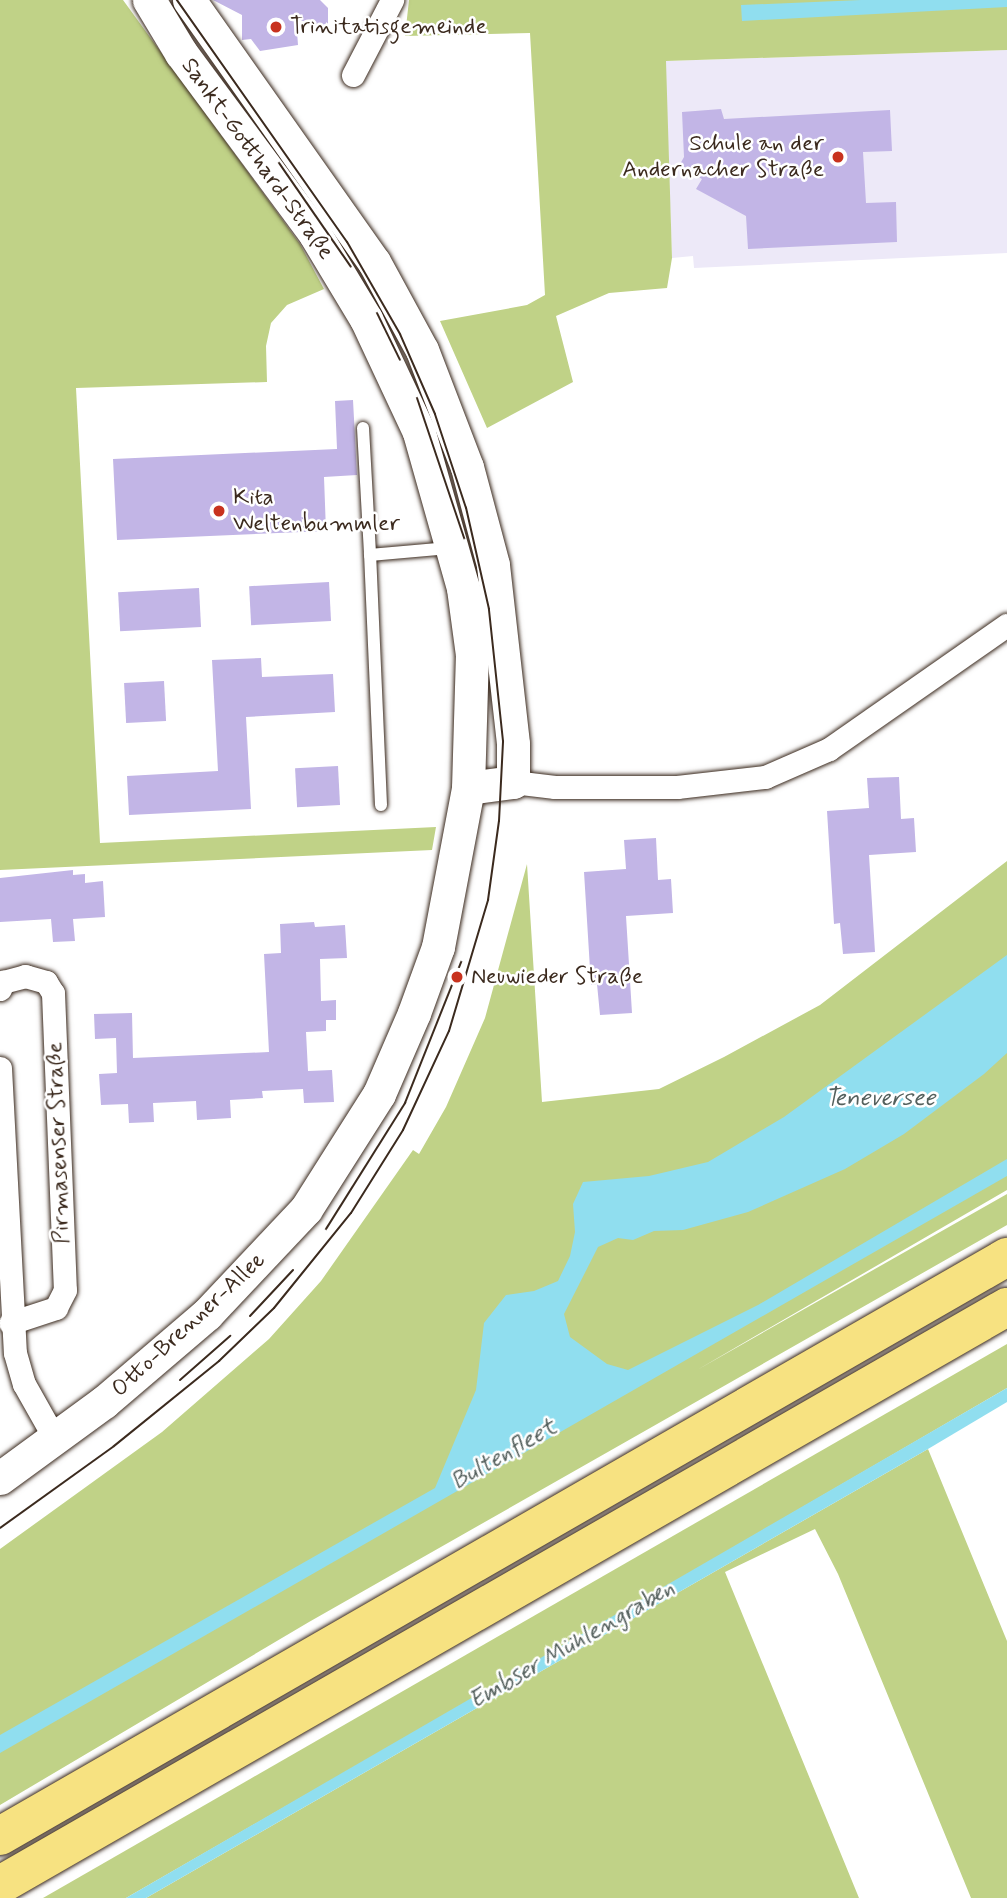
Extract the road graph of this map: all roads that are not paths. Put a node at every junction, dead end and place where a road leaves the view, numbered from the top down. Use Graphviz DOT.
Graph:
graph roads {
  1 [pos="149,0"];
  2 [pos="189,0"];
  3 [pos="392,0"];
  4 [pos="353,75"];
  5 [pos="366,319"];
  6 [pos="363,428"];
  7 [pos="453,548"];
  8 [pos="370,555"];
  9 [pos="1007,625"];
  10 [pos="513,782"];
  11 [pos="468,788"];
  12 [pos="381,805"];
  13 [pos="0,989"];
  14 [pos="0,1068"];
  15 [pos="1007,1257"];
  16 [pos="1007,1307"];
  17 [pos="10,1323"];
  18 [pos="55,1438"];
  19 [pos="0,1478"];
  20 [pos="0,1836"];
  21 [pos="0,1885"];
  1 -- 5 [label="street, Sankt-Gotthard-Straße"];
  2 -- 10 [label="street, Sankt-Gotthard-Straße"];
  3 -- 4 [label="street"];
  5 -- 7 [label="street, Otto-Brenner-Allee"];
  6 -- 8 [label="lane"];
  7 -- 8 [label="lane"];
  7 -- 11 [label="street, Otto-Brenner-Allee"];
  8 -- 12 [label="lane"];
  9 -- 10 [label="street"];
  10 -- 11 [label="street"];
  11 -- 18 [label="street, Otto-Brenner-Allee"];
  13 -- 17 [label="street, Pirmasenser Straße"];
  14 -- 17 [label="street"];
  15 -- 20 [label="highway"];
  16 -- 21 [label="highway"];
  17 -- 18 [label="street"];
  18 -- 19 [label="street, Otto-Brenner-Allee"];
}
